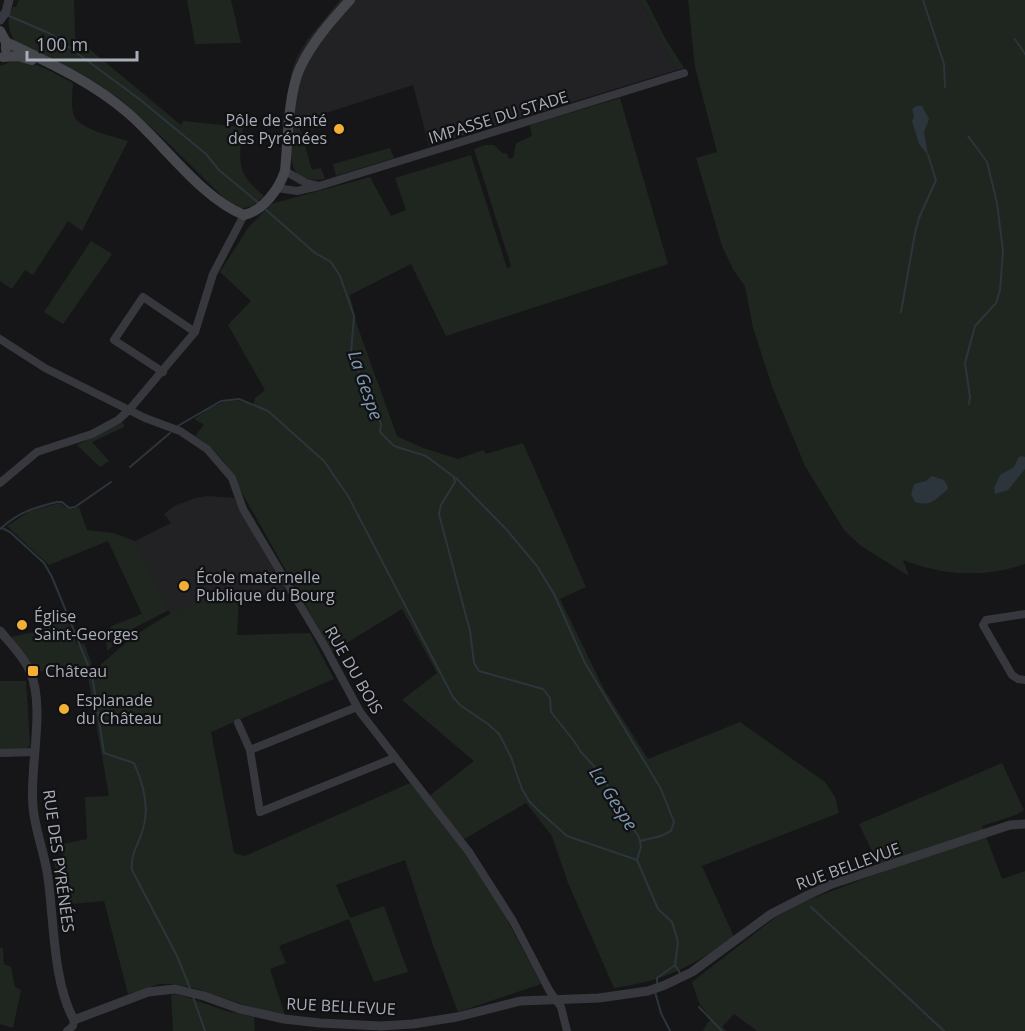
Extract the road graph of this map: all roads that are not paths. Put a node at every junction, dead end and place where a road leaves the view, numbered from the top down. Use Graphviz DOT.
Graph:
graph roads {
  1 [pos="350,0"];
  2 [pos="0,31"];
  3 [pos="6,42"];
  4 [pos="1,58"];
  5 [pos="55,66"];
  6 [pos="684,73"];
  7 [pos="285,171"];
  8 [pos="319,186"];
  9 [pos="277,188"];
  10 [pos="244,215"];
  11 [pos="195,332"];
  12 [pos="0,339"];
  13 [pos="163,372"];
  14 [pos="129,410"];
  15 [pos="0,483"];
  16 [pos="1025,614"];
  17 [pos="0,631"];
  18 [pos="1025,680"];
  19 [pos="357,707"];
  20 [pos="238,723"];
  21 [pos="250,750"];
  22 [pos="34,752"];
  23 [pos="0,753"];
  24 [pos="394,758"];
  25 [pos="1025,824"];
  26 [pos="557,999"];
  27 [pos="74,1020"];
  28 [pos="67,1031"];
  29 [pos="79,1031"];
  30 [pos="567,1031"];
  1 -- 7 [label="main road"];
  2 -- 3 [label="main road"];
  3 -- 4 [label="main road"];
  3 -- 5 [label="main road"];
  4 -- 5 [label="main road"];
  5 -- 10 [label="main road"];
  6 -- 8 [label="street, IMPASSE DU STADE"];
  7 -- 8 [label="street"];
  7 -- 9 [label="main road"];
  8 -- 9 [label="street, IMPASSE DU STADE"];
  9 -- 10 [label="main road"];
  10 -- 11 [label="street"];
  11 -- 13 [label="street"];
  11 -- 13 [label="street"];
  12 -- 14 [label="street, RUE DU BOIS"];
  13 -- 14 [label="street"];
  14 -- 15 [label="street"];
  14 -- 19 [label="street, RUE DU BOIS"];
  16 -- 18 [label="street"];
  17 -- 22 [label="street, RUE DES PYRÉNÉES"];
  19 -- 21 [label="street"];
  19 -- 24 [label="street, RUE DU BOIS"];
  20 -- 21 [label="street"];
  21 -- 24 [label="street"];
  22 -- 23 [label="street"];
  22 -- 27 [label="street, RUE DES PYRÉNÉES"];
  24 -- 26 [label="street, RUE DU BOIS"];
  25 -- 26 [label="street, RUE BELLEVUE"];
  26 -- 27 [label="street, RUE BELLEVUE"];
  26 -- 30 [label="street, RUE DU BOIS"];
  27 -- 28 [label="street"];
  27 -- 29 [label="street, RUE DES PYRÉNÉES"];
}
